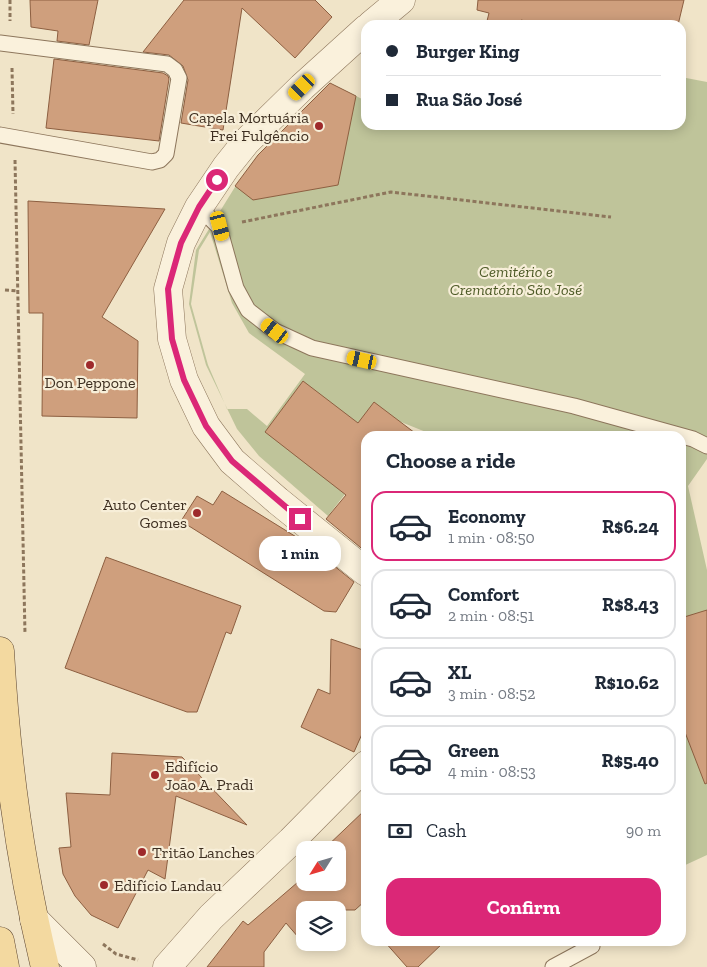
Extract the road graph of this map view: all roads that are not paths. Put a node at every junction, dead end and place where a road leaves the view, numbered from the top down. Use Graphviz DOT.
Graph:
graph roads {
  1 [pos="400,0"];
  2 [pos="377,20"];
  3 [pos="361,34"];
  4 [pos="6,44"];
  5 [pos="7,136"];
  6 [pos="199,207"];
  7 [pos="664,431"];
  8 [pos="686,437"];
  9 [pos="707,446"];
  10 [pos="361,568"];
  11 [pos="0,652"];
  12 [pos="361,770"];
  13 [pos="34,919"];
  14 [pos="0,941"];
  15 [pos="592,946"];
  16 [pos="5,967"];
  17 [pos="45,967"];
  18 [pos="82,967"];
  19 [pos="167,967"];
  20 [pos="554,967"];
  1 -- 2 [label="street"];
  3 -- 6 [label="street"];
  4 -- 5 [label="lane"];
  6 -- 7 [label="lane"];
  6 -- 10 [label="street"];
  8 -- 9 [label="lane"];
  11 -- 13 [label="main road"];
  12 -- 19 [label="street"];
  13 -- 17 [label="main road"];
  13 -- 18 [label="street"];
  14 -- 16 [label="main road"];
  15 -- 20 [label="lane"];
}
